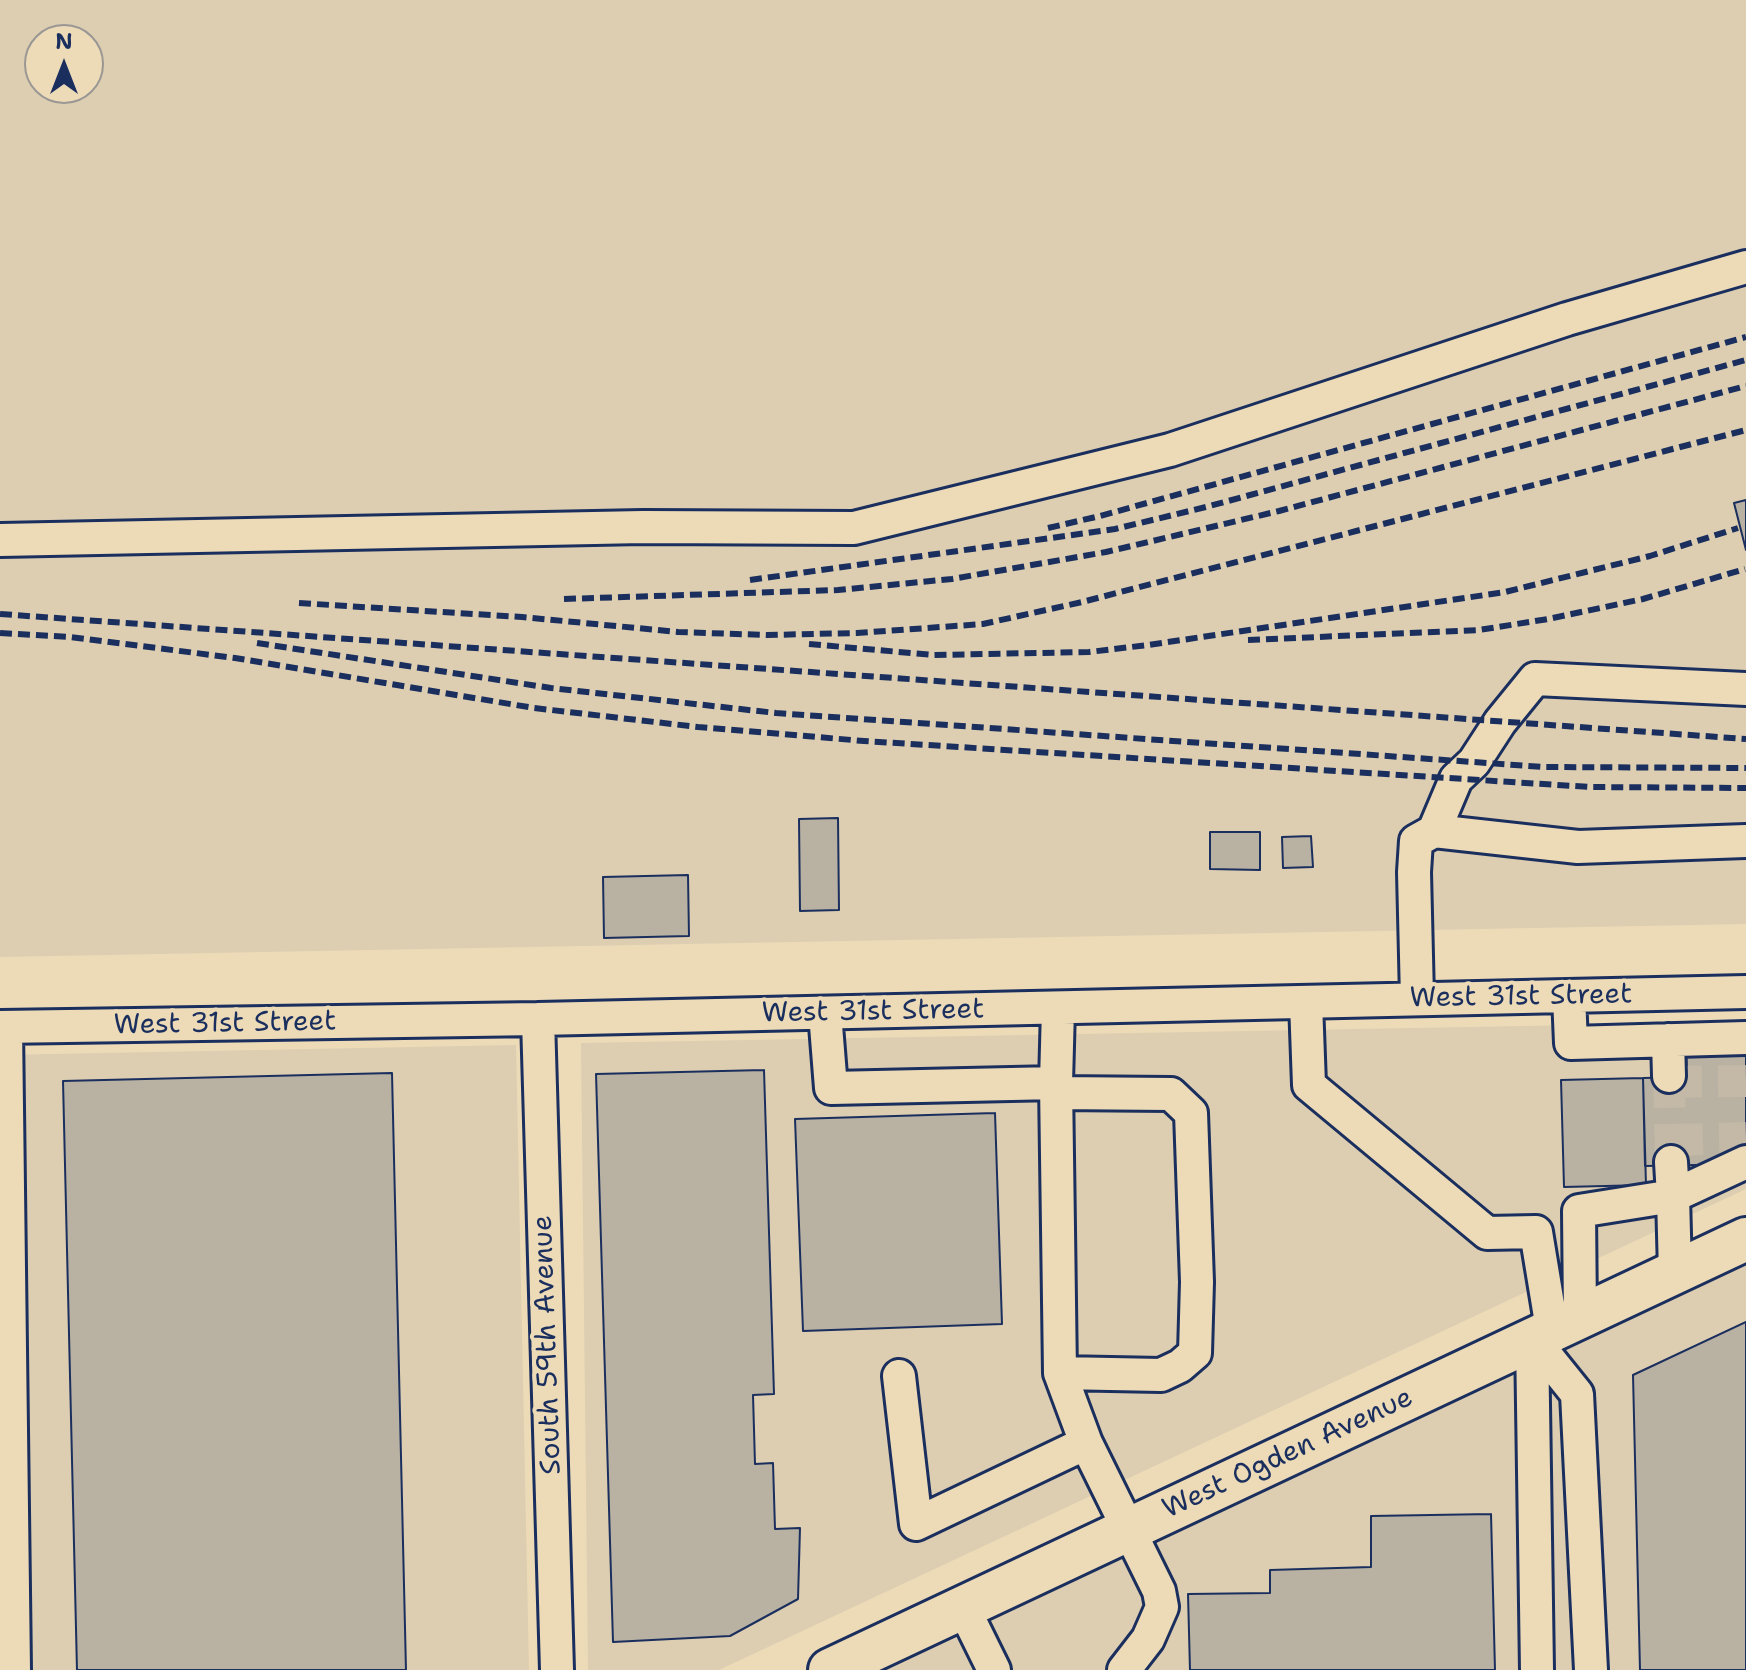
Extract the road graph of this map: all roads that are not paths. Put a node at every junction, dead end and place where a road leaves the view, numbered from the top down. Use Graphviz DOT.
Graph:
graph roads {
  1 [pos="1746,267"];
  2 [pos="0,540"];
  3 [pos="1746,689"];
  4 [pos="1434,831"];
  5 [pos="1746,841"];
  6 [pos="1746,992"];
  7 [pos="1569,996"];
  8 [pos="1417,998"];
  9 [pos="1306,1002"];
  10 [pos="1058,1008"];
  11 [pos="825,1013"];
  12 [pos="538,1019"];
  13 [pos="3,1027"];
  14 [pos="1746,1038"];
  15 [pos="1668,1040"];
  16 [pos="1669,1076"];
  17 [pos="1056,1088"];
  18 [pos="1671,1162"];
  19 [pos="1746,1162"];
  20 [pos="1673,1196"];
  21 [pos="1746,1239"];
  22 [pos="1675,1272"];
  23 [pos="1555,1327"];
  24 [pos="1060,1373"];
  25 [pos="899,1376"];
  26 [pos="1086,1443"];
  27 [pos="1128,1529"];
  28 [pos="963,1607"];
  29 [pos="14,1670"];
  30 [pos="557,1670"];
  31 [pos="830,1670"];
  32 [pos="994,1670"];
  33 [pos="1124,1670"];
  34 [pos="1537,1670"];
  35 [pos="1591,1670"];
  1 -- 2 [label="street"];
  3 -- 4 [label="street"];
  4 -- 5 [label="street"];
  4 -- 8 [label="street"];
  6 -- 7 [label="street, West 31st Street"];
  7 -- 8 [label="street, West 31st Street"];
  7 -- 15 [label="street"];
  8 -- 9 [label="street, West 31st Street"];
  9 -- 10 [label="street, West 31st Street"];
  9 -- 23 [label="street"];
  10 -- 11 [label="street, West 31st Street"];
  10 -- 17 [label="street"];
  11 -- 12 [label="street, West 31st Street"];
  11 -- 17 [label="street"];
  12 -- 13 [label="street, West 31st Street"];
  12 -- 30 [label="street, South 59th Avenue"];
  13 -- 29 [label="street"];
  14 -- 15 [label="street"];
  15 -- 16 [label="street"];
  17 -- 24 [label="street"];
  17 -- 24 [label="street"];
  18 -- 20 [label="street"];
  19 -- 20 [label="street"];
  20 -- 22 [label="street"];
  20 -- 23 [label="street"];
  21 -- 22 [label="main road, West Ogden Avenue"];
  22 -- 23 [label="main road, West Ogden Avenue"];
  23 -- 27 [label="main road, West Ogden Avenue"];
  23 -- 34 [label="street"];
  23 -- 35 [label="street"];
  24 -- 26 [label="street"];
  25 -- 26 [label="street"];
  26 -- 27 [label="street"];
  27 -- 28 [label="main road, West Ogden Avenue"];
  27 -- 33 [label="street"];
  28 -- 31 [label="main road, West Ogden Avenue"];
  28 -- 32 [label="street"];
}
